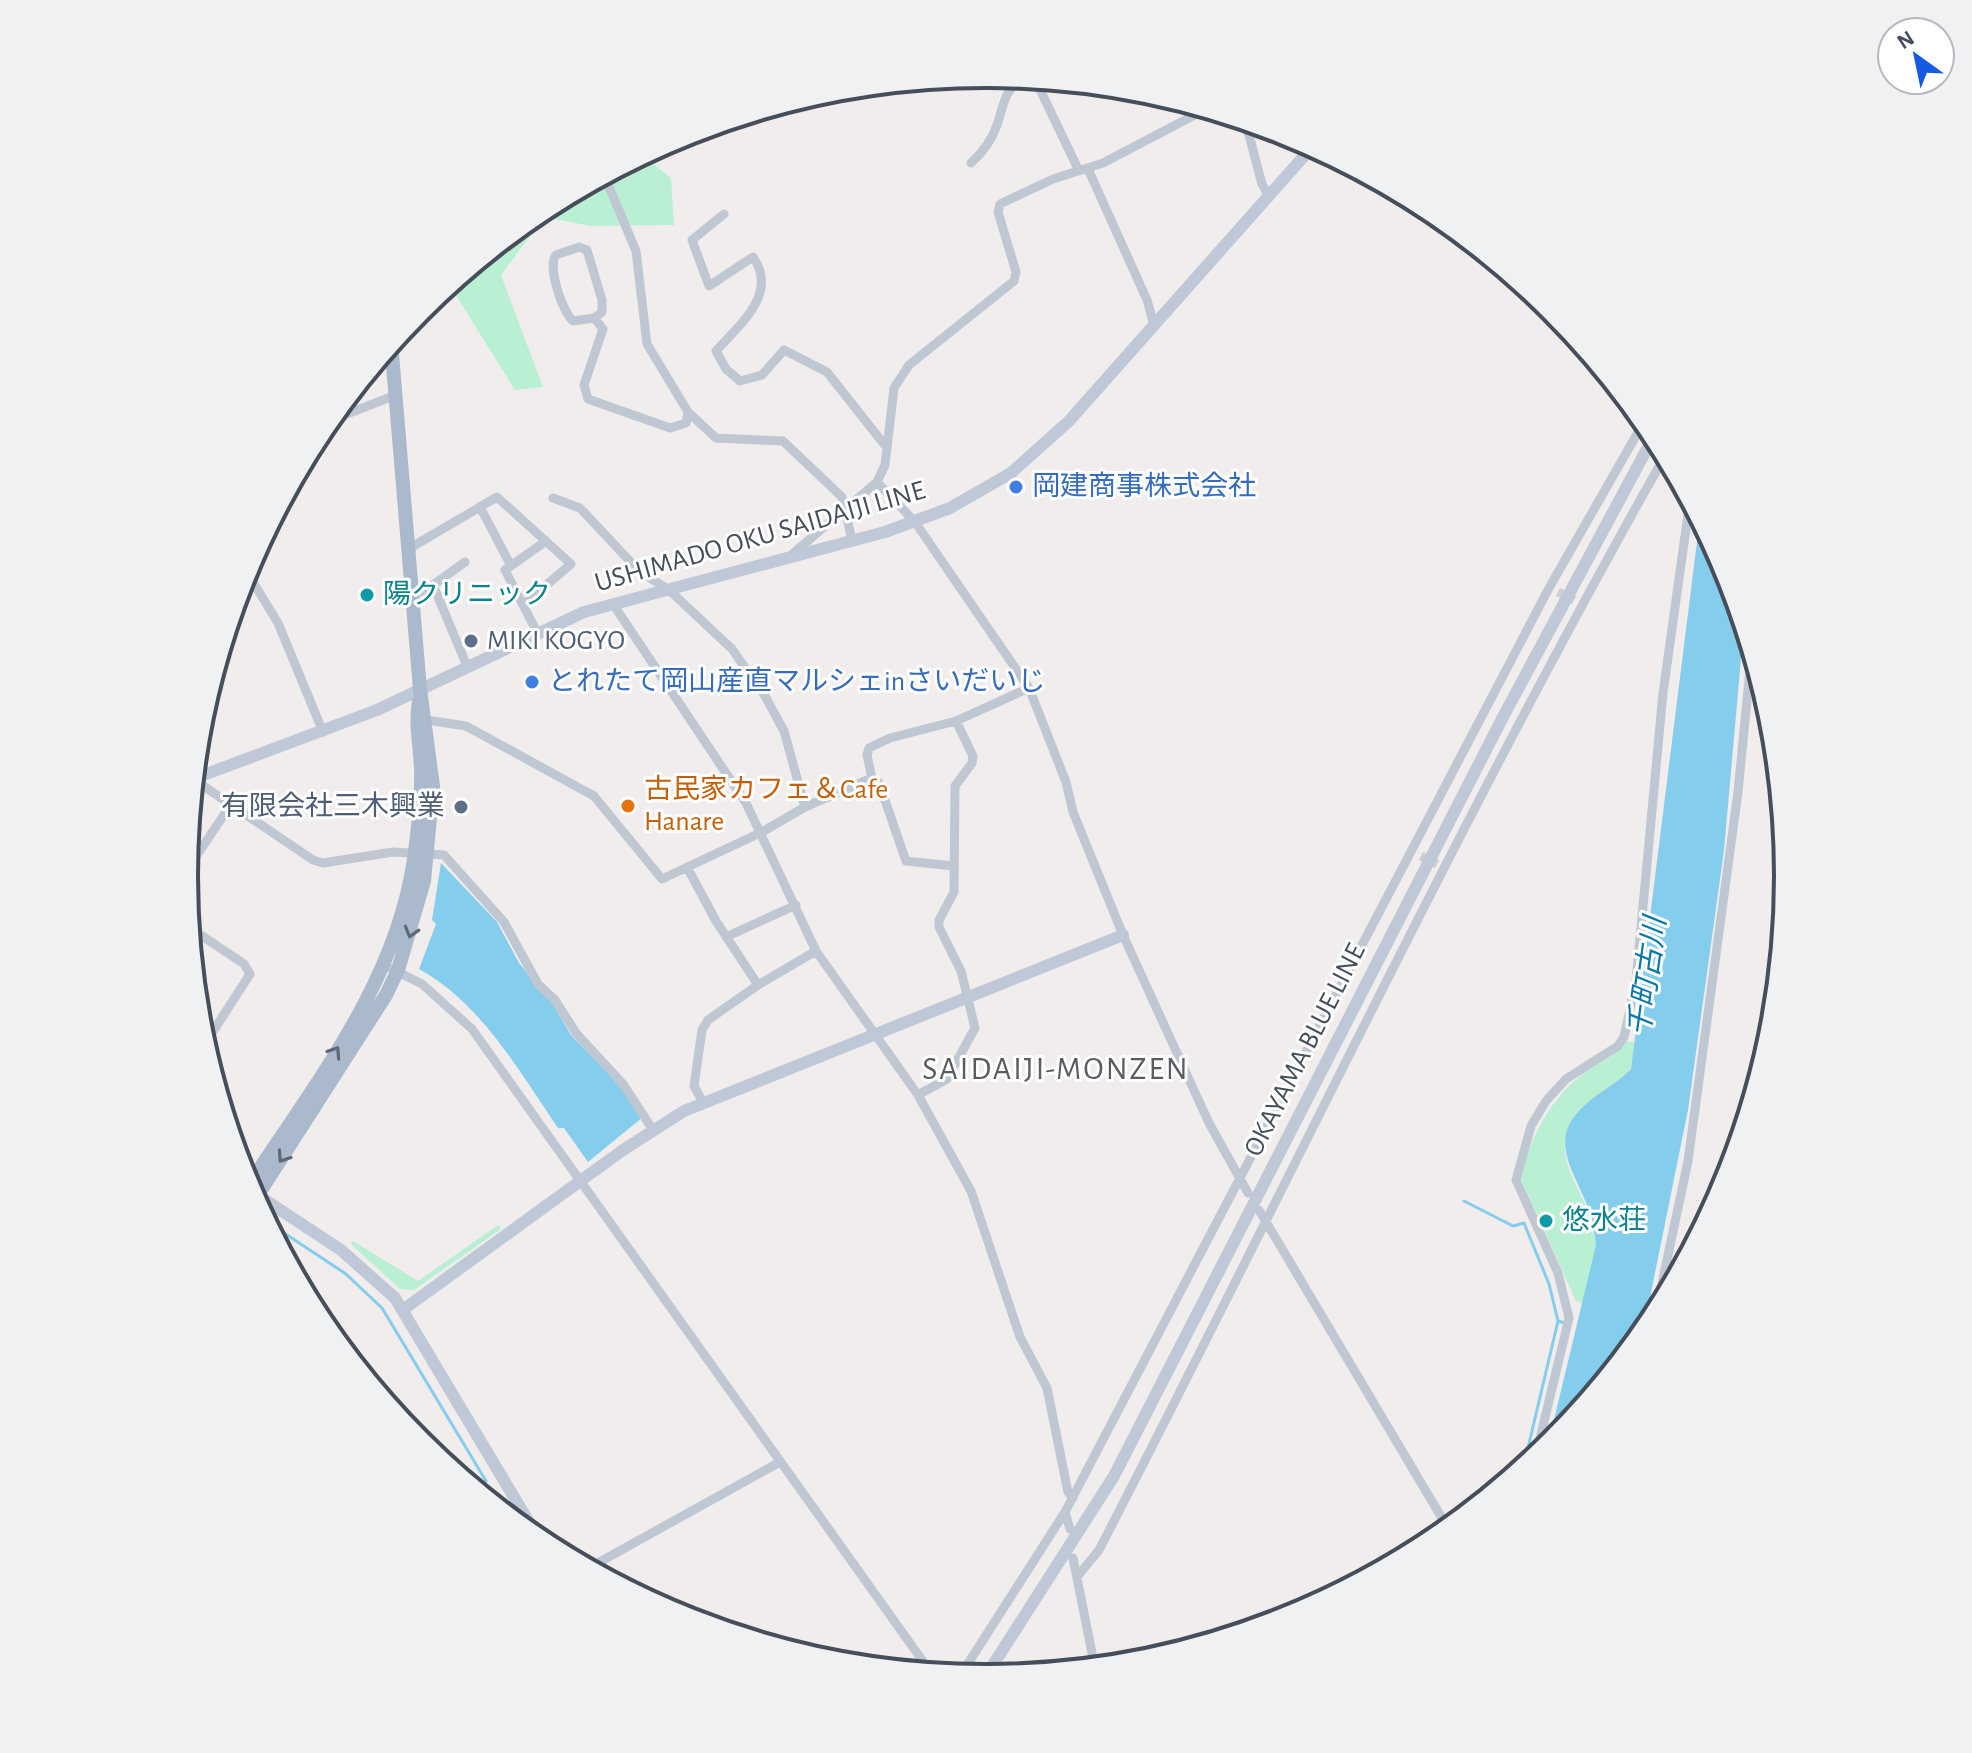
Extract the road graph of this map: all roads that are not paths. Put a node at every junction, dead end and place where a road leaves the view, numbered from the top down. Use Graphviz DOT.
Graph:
graph roads {
  1 [pos="1011,89"];
  2 [pos="1041,90"];
  3 [pos="1192,116"];
  4 [pos="1249,134"];
  5 [pos="1305,155"];
  6 [pos="971,163"];
  7 [pos="1084,170"];
  8 [pos="608,185"];
  9 [pos="1269,196"];
  10 [pos="724,214"];
  11 [pos="594,318"];
  12 [pos="1154,325"];
  13 [pos="392,358"];
  14 [pos="396,395"];
  15 [pos="688,412"];
  16 [pos="347,414"];
  17 [pos="1638,433"];
  18 [pos="1648,447"];
  19 [pos="887,448"];
  20 [pos="1659,466"];
  21 [pos="877,482"];
  22 [pos="553,498"];
  23 [pos="480,507"];
  24 [pos="846,510"];
  25 [pos="1688,518"];
  26 [pos="915,522"];
  27 [pos="852,540"];
  28 [pos="546,541"];
  29 [pos="410,548"];
  30 [pos="787,558"];
  31 [pos="465,562"];
  32 [pos="511,566"];
  33 [pos="254,584"];
  34 [pos="433,585"];
  35 [pos="668,589"];
  36 [pos="413,596"];
  37 [pos="613,604"];
  38 [pos="523,605"];
  39 [pos="537,632"];
  40 [pos="467,666"];
  41 [pos="1749,678"];
  42 [pos="1029,688"];
  43 [pos="420,689"];
  44 [pos="426,720"];
  45 [pos="956,721"];
  46 [pos="323,732"];
  47 [pos="204,775"];
  48 [pos="872,778"];
  49 [pos="203,786"];
  50 [pos="230,806"];
  51 [pos="805,807"];
  52 [pos="762,832"];
  53 [pos="422,852"];
  54 [pos="198,853"];
  55 [pos="954,866"];
  56 [pos="688,869"];
  57 [pos="796,905"];
  58 [pos="200,934"];
  59 [pos="1123,935"];
  60 [pos="726,937"];
  61 [pos="816,951"];
  62 [pos="392,968"];
  63 [pos="758,985"];
  64 [pos="968,998"];
  65 [pos="213,1031"];
  66 [pos="878,1033"];
  67 [pos="918,1095"];
  68 [pos="703,1102"];
  69 [pos="653,1130"];
  70 [pos="1240,1177"];
  71 [pos="259,1181"];
  72 [pos="581,1181"];
  73 [pos="1248,1193"];
  74 [pos="270,1206"];
  75 [pos="1259,1210"];
  76 [pos="1266,1222"];
  77 [pos="1662,1282"];
  78 [pos="404,1309"];
  79 [pos="1540,1438"];
  80 [pos="780,1462"];
  81 [pos="1073,1498"];
  82 [pos="1065,1512"];
  83 [pos="526,1516"];
  84 [pos="1442,1519"];
  85 [pos="1070,1529"];
  86 [pos="1073,1558"];
  87 [pos="599,1563"];
  88 [pos="1077,1577"];
  89 [pos="1093,1657"];
  90 [pos="923,1662"];
  91 [pos="967,1664"];
  92 [pos="993,1665"];
  1 -- 6 [label="street"];
  2 -- 7 [label="street"];
  3 -- 7 [label="street"];
  4 -- 9 [label="street"];
  5 -- 9 [label="main road, USHIMADO OKU SAIDAIJI LINE"];
  7 -- 12 [label="street"];
  7 -- 19 [label="street"];
  8 -- 15 [label="street"];
  9 -- 12 [label="main road, USHIMADO OKU SAIDAIJI LINE"];
  10 -- 19 [label="street"];
  11 -- 11 [label="street"];
  11 -- 15 [label="street"];
  12 -- 26 [label="main road, USHIMADO OKU SAIDAIJI LINE"];
  13 -- 14 [label="main road"];
  14 -- 16 [label="street"];
  14 -- 29 [label="main road"];
  15 -- 24 [label="street"];
  17 -- 70 [label="street"];
  18 -- 92 [label="main road, OKAYAMA BLUE LINE"];
  19 -- 21 [label="street"];
  20 -- 76 [label="street"];
  21 -- 24 [label="street"];
  21 -- 26 [label="street"];
  22 -- 35 [label="street"];
  23 -- 28 [label="street"];
  23 -- 29 [label="street"];
  23 -- 32 [label="street"];
  24 -- 27 [label="street"];
  24 -- 30 [label="street"];
  25 -- 79 [label="street"];
  26 -- 27 [label="main road, USHIMADO OKU SAIDAIJI LINE"];
  26 -- 42 [label="street"];
  27 -- 30 [label="main road, USHIMADO OKU SAIDAIJI LINE"];
  28 -- 32 [label="street"];
  28 -- 38 [label="street"];
  29 -- 36 [label="main road"];
  30 -- 35 [label="main road, USHIMADO OKU SAIDAIJI LINE"];
  31 -- 34 [label="street"];
  32 -- 38 [label="street"];
  33 -- 46 [label="street"];
  34 -- 36 [label="street"];
  34 -- 40 [label="street"];
  35 -- 37 [label="main road, USHIMADO OKU SAIDAIJI LINE"];
  35 -- 51 [label="street"];
  36 -- 43 [label="main road"];
  37 -- 39 [label="main road, USHIMADO OKU SAIDAIJI LINE"];
  37 -- 52 [label="street"];
  38 -- 39 [label="street"];
  39 -- 40 [label="main road, USHIMADO OKU SAIDAIJI LINE"];
  40 -- 43 [label="main road, USHIMADO OKU SAIDAIJI LINE"];
  41 -- 77 [label="street"];
  42 -- 45 [label="street"];
  42 -- 59 [label="street"];
  43 -- 44 [label="main road"];
  43 -- 46 [label="main road, USHIMADO OKU SAIDAIJI LINE"];
  43 -- 53 [label="main road"];
  44 -- 53 [label="main road"];
  44 -- 56 [label="street"];
  45 -- 48 [label="street"];
  45 -- 55 [label="street"];
  46 -- 47 [label="main road, USHIMADO OKU SAIDAIJI LINE"];
  48 -- 51 [label="street"];
  48 -- 55 [label="street"];
  49 -- 50 [label="street"];
  50 -- 53 [label="street"];
  50 -- 54 [label="street"];
  51 -- 52 [label="street"];
  52 -- 56 [label="street"];
  52 -- 57 [label="street"];
  53 -- 62 [label="main road"];
  53 -- 69 [label="street"];
  55 -- 64 [label="street"];
  56 -- 60 [label="street"];
  57 -- 60 [label="street"];
  57 -- 61 [label="street"];
  58 -- 65 [label="street"];
  59 -- 64 [label="main road"];
  59 -- 70 [label="street"];
  60 -- 63 [label="street"];
  61 -- 63 [label="street"];
  61 -- 66 [label="street"];
  62 -- 71 [label="main road"];
  62 -- 72 [label="street"];
  63 -- 68 [label="street"];
  64 -- 66 [label="main road"];
  64 -- 67 [label="street"];
  66 -- 67 [label="street"];
  66 -- 68 [label="main road"];
  67 -- 81 [label="street"];
  68 -- 69 [label="main road"];
  69 -- 72 [label="main road"];
  70 -- 73 [label="street"];
  70 -- 81 [label="street"];
  72 -- 78 [label="main road"];
  72 -- 80 [label="street"];
  74 -- 78 [label="main road"];
  75 -- 76 [label="street"];
  76 -- 84 [label="street"];
  76 -- 88 [label="street"];
  78 -- 83 [label="main road"];
  80 -- 87 [label="street"];
  80 -- 90 [label="street"];
  81 -- 82 [label="street"];
  82 -- 85 [label="street"];
  82 -- 91 [label="street"];
  86 -- 88 [label="street"];
  88 -- 89 [label="street"];
}
